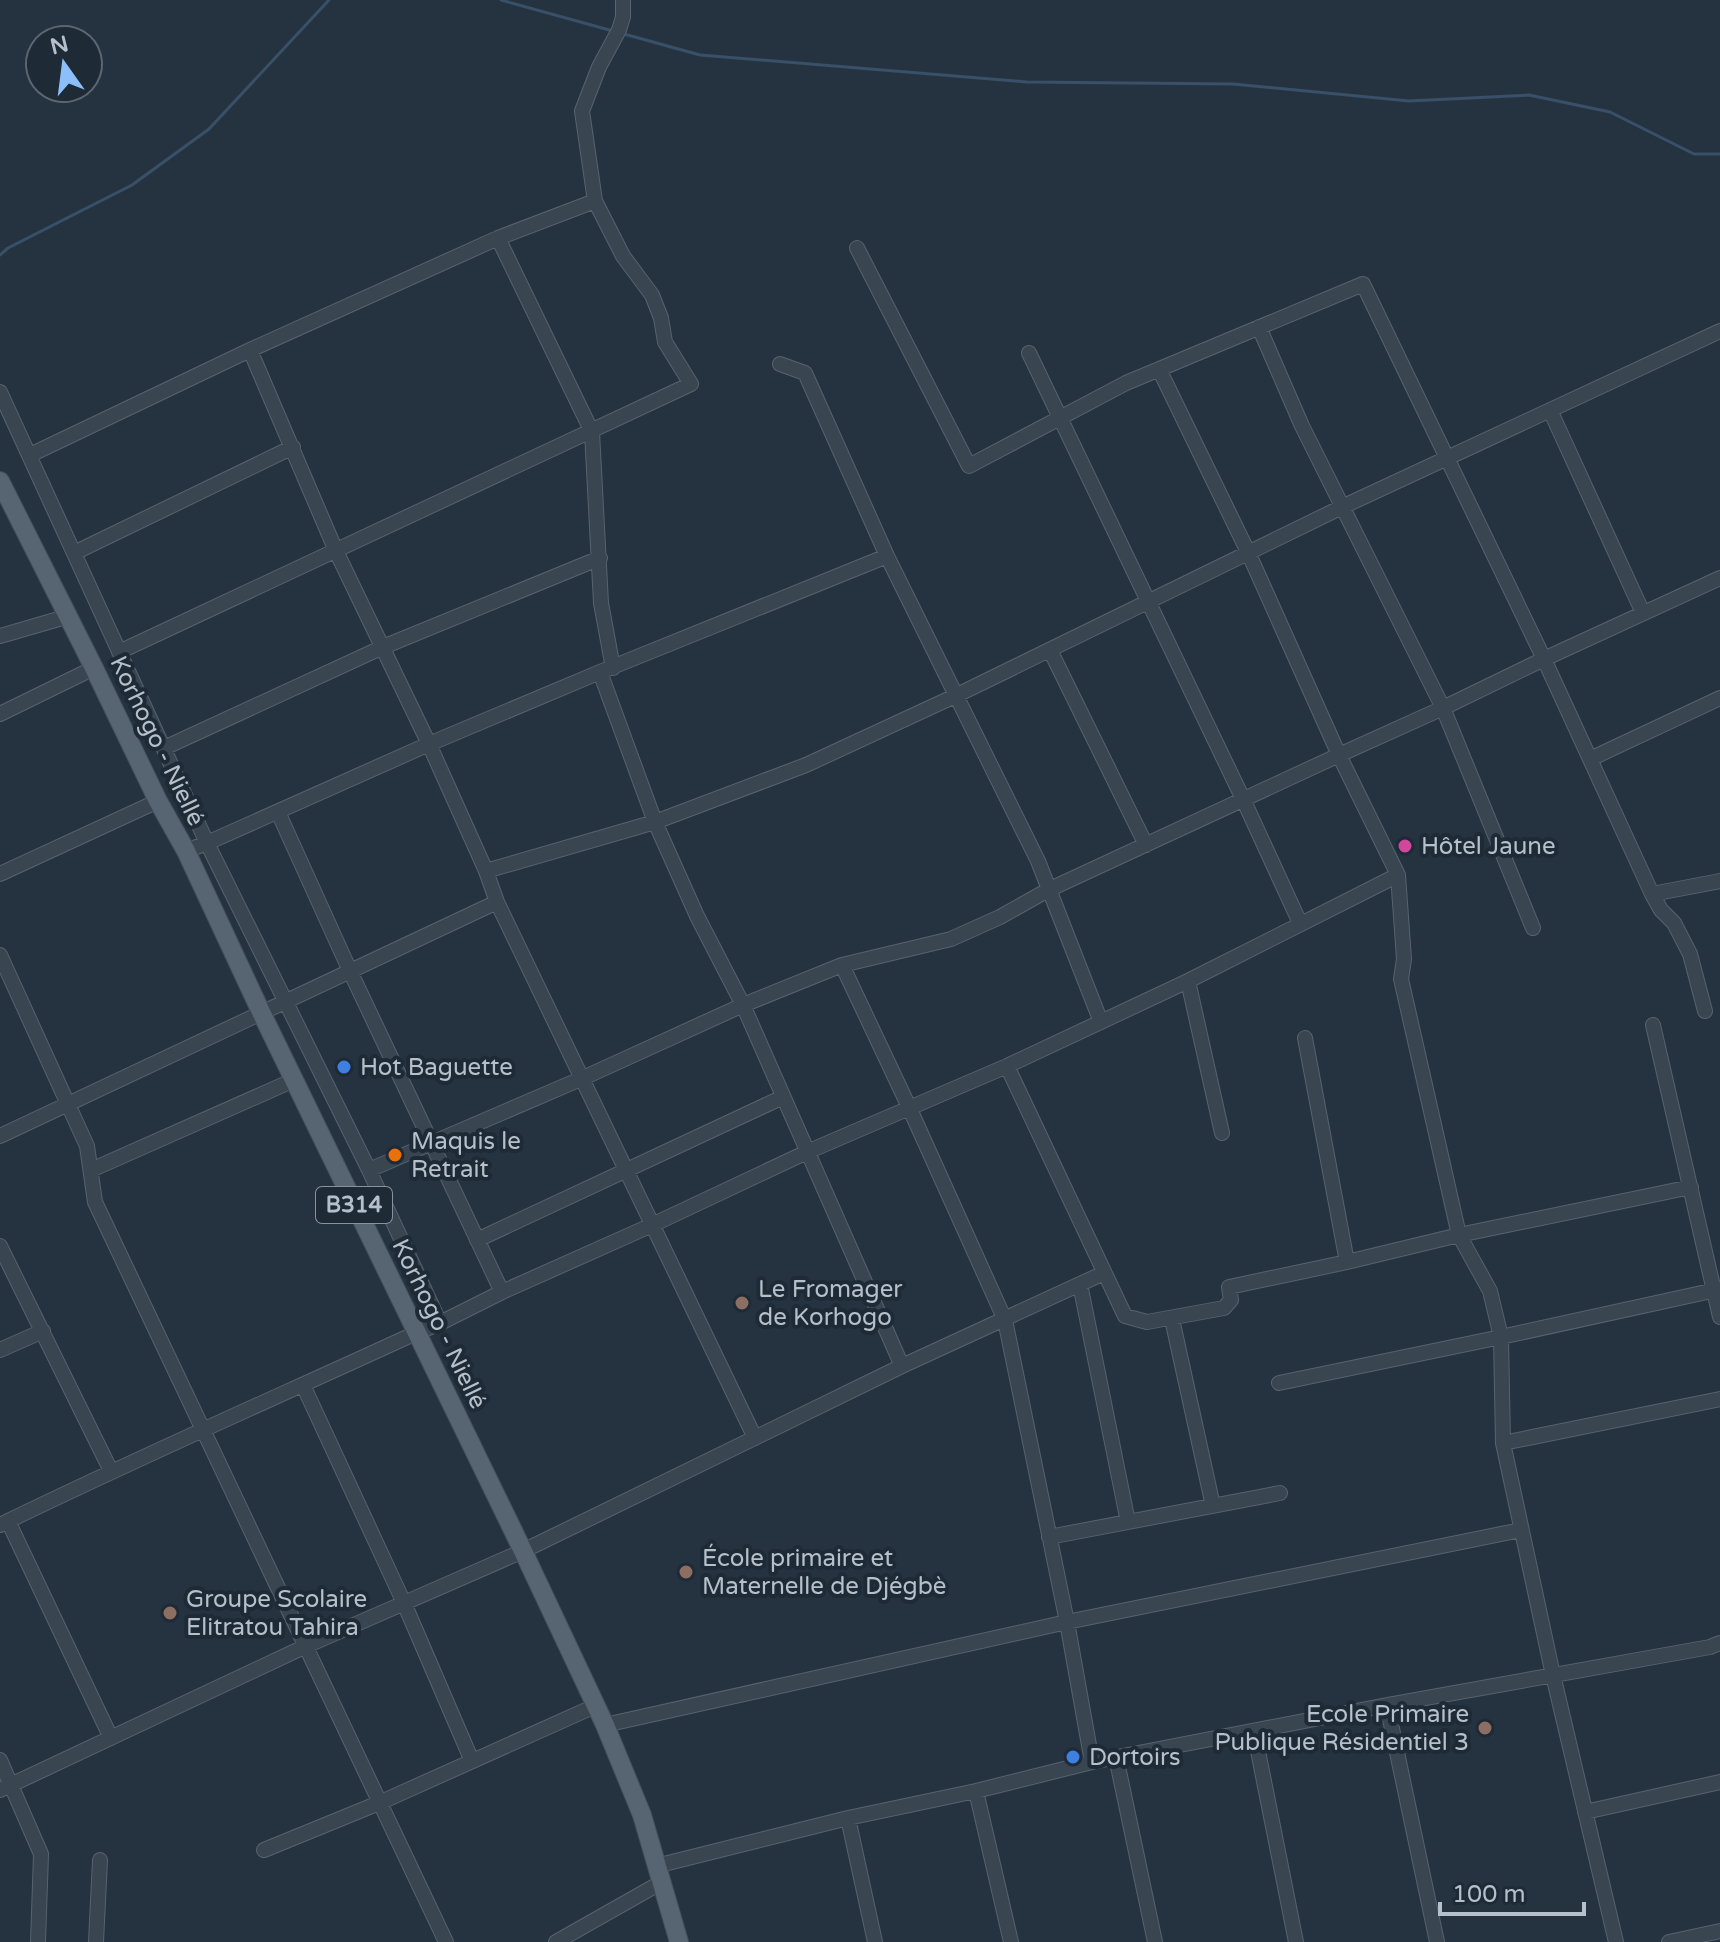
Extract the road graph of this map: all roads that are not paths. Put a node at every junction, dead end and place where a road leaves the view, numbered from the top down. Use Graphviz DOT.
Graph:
graph roads {
  1 [pos="623,0"];
  2 [pos="595,201"];
  3 [pos="498,238"];
  4 [pos="857,248"];
  5 [pos="1259,327"];
  6 [pos="1720,331"];
  7 [pos="250,350"];
  8 [pos="1029,353"];
  9 [pos="780,364"];
  10 [pos="1159,369"];
  11 [pos="0,392"];
  12 [pos="1550,410"];
  13 [pos="1060,417"];
  14 [pos="592,432"];
  15 [pos="293,447"];
  16 [pos="30,455"];
  17 [pos="1446,458"];
  18 [pos="0,481"];
  19 [pos="1342,507"];
  20 [pos="336,551"];
  21 [pos="1248,552"];
  22 [pos="74,553"];
  23 [pos="887,556"];
  24 [pos="600,558"];
  25 [pos="1720,578"];
  26 [pos="1148,601"];
  27 [pos="1643,613"];
  28 [pos="69,616"];
  29 [pos="0,636"];
  30 [pos="383,647"];
  31 [pos="1050,650"];
  32 [pos="119,652"];
  33 [pos="1544,659"];
  34 [pos="94,668"];
  35 [pos="607,670"];
  36 [pos="955,696"];
  37 [pos="1720,698"];
  38 [pos="1443,708"];
  39 [pos="0,714"];
  40 [pos="429,744"];
  41 [pos="164,748"];
  42 [pos="1339,755"];
  43 [pos="1590,759"];
  44 [pos="1243,799"];
  45 [pos="158,801"];
  46 [pos="278,812"];
  47 [pos="655,822"];
  48 [pos="207,843"];
  49 [pos="1146,845"];
  50 [pos="186,851"];
  51 [pos="486,871"];
  52 [pos="0,874"];
  53 [pos="1398,875"];
  54 [pos="1720,881"];
  55 [pos="1048,890"];
  56 [pos="1652,894"];
  57 [pos="497,902"];
  58 [pos="1300,923"];
  59 [pos="1533,928"];
  60 [pos="0,955"];
  61 [pos="842,965"];
  62 [pos="350,971"];
  63 [pos="1188,981"];
  64 [pos="285,1001"];
  65 [pos="743,1005"];
  66 [pos="1705,1011"];
  67 [pos="261,1012"];
  68 [pos="1101,1022"];
  69 [pos="1653,1025"];
  70 [pos="1305,1038"];
  71 [pos="1007,1066"];
  72 [pos="583,1078"];
  73 [pos="294,1080"];
  74 [pos="783,1097"];
  75 [pos="68,1105"];
  76 [pos="909,1107"];
  77 [pos="1222,1133"];
  78 [pos="0,1136"];
  79 [pos="430,1143"];
  80 [pos="807,1152"];
  81 [pos="91,1170"];
  82 [pos="369,1170"];
  83 [pos="626,1170"];
  84 [pos="1691,1187"];
  85 [pos="652,1225"];
  86 [pos="1459,1235"];
  87 [pos="477,1240"];
  88 [pos="0,1246"];
  89 [pos="1347,1262"];
  90 [pos="1104,1273"];
  91 [pos="1080,1284"];
  92 [pos="1717,1289"];
  93 [pos="502,1292"];
  94 [pos="1720,1317"];
  95 [pos="1172,1319"];
  96 [pos="1005,1320"];
  97 [pos="440,1323"];
  98 [pos="43,1331"];
  99 [pos="416,1333"];
  100 [pos="1501,1337"];
  101 [pos="0,1350"];
  102 [pos="902,1366"];
  103 [pos="1279,1383"];
  104 [pos="303,1385"];
  105 [pos="1720,1399"];
  106 [pos="203,1431"];
  107 [pos="755,1438"];
  108 [pos="1503,1443"];
  109 [pos="111,1471"];
  110 [pos="1280,1493"];
  111 [pos="1213,1506"];
  112 [pos="1128,1522"];
  113 [pos="4,1523"];
  114 [pos="1521,1530"];
  115 [pos="1049,1537"];
  116 [pos="523,1551"];
  117 [pos="404,1603"];
  118 [pos="1067,1622"];
  119 [pos="1720,1643"];
  120 [pos="306,1646"];
  121 [pos="1553,1675"];
  122 [pos="1387,1705"];
  123 [pos="595,1706"];
  124 [pos="605,1725"];
  125 [pos="1254,1731"];
  126 [pos="111,1738"];
  127 [pos="1116,1757"];
  128 [pos="0,1760"];
  129 [pos="472,1761"];
  130 [pos="1092,1762"];
  131 [pos="1720,1782"];
  132 [pos="6,1787"];
  133 [pos="976,1791"];
  134 [pos="379,1803"];
  135 [pos="1585,1812"];
  136 [pos="848,1818"];
  137 [pos="264,1850"];
  138 [pos="100,1860"];
  139 [pos="659,1874"];
  140 [pos="1720,1931"];
  141 [pos="38,1942"];
  142 [pos="96,1942"];
  143 [pos="446,1942"];
  144 [pos="556,1942"];
  145 [pos="679,1942"];
  146 [pos="875,1942"];
  147 [pos="1011,1942"];
  148 [pos="1155,1942"];
  149 [pos="1296,1942"];
  150 [pos="1437,1942"];
  151 [pos="1616,1942"];
  152 [pos="1669,1942"];
  1 -- 2 [label="street"];
  2 -- 3 [label="street"];
  2 -- 14 [label="street"];
  3 -- 7 [label="street"];
  3 -- 14 [label="street"];
  4 -- 13 [label="street"];
  5 -- 10 [label="street"];
  5 -- 17 [label="street"];
  5 -- 19 [label="street"];
  6 -- 12 [label="street"];
  7 -- 15 [label="street"];
  7 -- 16 [label="street"];
  8 -- 13 [label="street"];
  9 -- 23 [label="street"];
  10 -- 13 [label="street"];
  10 -- 21 [label="street"];
  11 -- 16 [label="street"];
  12 -- 17 [label="street"];
  12 -- 27 [label="street"];
  13 -- 26 [label="street"];
  14 -- 20 [label="street"];
  14 -- 24 [label="street"];
  15 -- 20 [label="street"];
  15 -- 22 [label="street"];
  16 -- 22 [label="street"];
  17 -- 19 [label="street"];
  17 -- 33 [label="street"];
  18 -- 28 [label="main road, Korhogo - Niellé / B314"];
  19 -- 21 [label="street"];
  19 -- 38 [label="street"];
  20 -- 30 [label="street"];
  20 -- 32 [label="street"];
  21 -- 26 [label="street"];
  21 -- 42 [label="street"];
  22 -- 32 [label="street"];
  23 -- 35 [label="street"];
  23 -- 36 [label="street"];
  24 -- 30 [label="street"];
  24 -- 35 [label="street"];
  25 -- 27 [label="street"];
  26 -- 31 [label="street"];
  26 -- 44 [label="street"];
  27 -- 33 [label="street"];
  28 -- 29 [label="street"];
  28 -- 34 [label="main road, Korhogo - Niellé / B314"];
  30 -- 40 [label="street"];
  30 -- 41 [label="street"];
  31 -- 36 [label="street"];
  31 -- 49 [label="street"];
  32 -- 41 [label="street"];
  33 -- 38 [label="street"];
  33 -- 43 [label="street"];
  34 -- 39 [label="street"];
  34 -- 45 [label="main road, Korhogo - Niellé / B314"];
  35 -- 40 [label="street"];
  35 -- 47 [label="street"];
  36 -- 47 [label="street"];
  36 -- 55 [label="street"];
  37 -- 43 [label="street"];
  38 -- 42 [label="street"];
  38 -- 59 [label="street"];
  40 -- 46 [label="street"];
  40 -- 51 [label="street"];
  41 -- 48 [label="street"];
  42 -- 44 [label="street"];
  42 -- 53 [label="street"];
  43 -- 56 [label="street"];
  44 -- 49 [label="street"];
  44 -- 58 [label="street"];
  45 -- 50 [label="main road, Korhogo - Niellé / B314"];
  45 -- 52 [label="street"];
  46 -- 48 [label="street"];
  46 -- 62 [label="street"];
  47 -- 51 [label="street"];
  47 -- 65 [label="street"];
  48 -- 50 [label="street"];
  48 -- 64 [label="street"];
  49 -- 55 [label="street"];
  50 -- 67 [label="main road, Korhogo - Niellé / B314"];
  51 -- 57 [label="street"];
  53 -- 58 [label="street"];
  53 -- 86 [label="street"];
  54 -- 56 [label="street"];
  55 -- 61 [label="street"];
  55 -- 68 [label="street"];
  56 -- 66 [label="street"];
  57 -- 62 [label="street"];
  57 -- 72 [label="street"];
  58 -- 63 [label="street"];
  60 -- 75 [label="street"];
  61 -- 65 [label="street"];
  61 -- 76 [label="street"];
  62 -- 64 [label="street"];
  62 -- 79 [label="street"];
  63 -- 68 [label="street"];
  63 -- 77 [label="street"];
  64 -- 67 [label="street"];
  64 -- 82 [label="street"];
  65 -- 72 [label="street"];
  65 -- 74 [label="street"];
  67 -- 73 [label="main road, Korhogo - Niellé / B314"];
  67 -- 75 [label="street"];
  68 -- 71 [label="street"];
  69 -- 84 [label="street"];
  70 -- 89 [label="street"];
  71 -- 76 [label="street"];
  71 -- 90 [label="street"];
  72 -- 79 [label="street"];
  72 -- 83 [label="street"];
  73 -- 81 [label="street"];
  73 -- 99 [label="main road, Korhogo - Niellé / B314"];
  74 -- 80 [label="street"];
  74 -- 83 [label="street"];
  75 -- 78 [label="street"];
  75 -- 81 [label="street"];
  76 -- 80 [label="street"];
  76 -- 96 [label="street"];
  79 -- 82 [label="street"];
  79 -- 87 [label="street"];
  80 -- 85 [label="street"];
  80 -- 102 [label="street"];
  81 -- 106 [label="street"];
  82 -- 97 [label="street"];
  83 -- 85 [label="street"];
  83 -- 87 [label="street"];
  84 -- 86 [label="street"];
  84 -- 92 [label="street"];
  85 -- 93 [label="street"];
  85 -- 107 [label="street"];
  86 -- 89 [label="street"];
  86 -- 100 [label="street"];
  87 -- 93 [label="street"];
  88 -- 98 [label="street"];
  89 -- 95 [label="street"];
  90 -- 91 [label="street"];
  90 -- 95 [label="street"];
  91 -- 96 [label="street"];
  91 -- 112 [label="street"];
  92 -- 94 [label="street"];
  92 -- 100 [label="street"];
  93 -- 97 [label="street"];
  95 -- 111 [label="street"];
  96 -- 102 [label="street"];
  96 -- 115 [label="street"];
  97 -- 99 [label="street"];
  98 -- 101 [label="street"];
  98 -- 109 [label="street"];
  99 -- 104 [label="street"];
  99 -- 116 [label="main road, Korhogo - Niellé / B314"];
  100 -- 103 [label="street"];
  100 -- 108 [label="street"];
  102 -- 107 [label="street"];
  104 -- 106 [label="street"];
  104 -- 117 [label="street"];
  105 -- 108 [label="street"];
  106 -- 109 [label="street"];
  106 -- 120 [label="street"];
  107 -- 116 [label="street"];
  108 -- 114 [label="street"];
  109 -- 113 [label="street"];
  110 -- 111 [label="street"];
  111 -- 112 [label="street"];
  112 -- 115 [label="street"];
  113 -- 126 [label="street"];
  114 -- 118 [label="street"];
  114 -- 121 [label="street"];
  115 -- 118 [label="street"];
  116 -- 117 [label="street"];
  116 -- 123 [label="main road, Korhogo - Niellé / B314"];
  117 -- 120 [label="street"];
  117 -- 129 [label="street"];
  118 -- 124 [label="street"];
  118 -- 130 [label="street"];
  119 -- 121 [label="street"];
  120 -- 126 [label="street"];
  120 -- 134 [label="street"];
  121 -- 122 [label="street"];
  121 -- 135 [label="street"];
  122 -- 125 [label="street"];
  122 -- 150 [label="street"];
  123 -- 124 [label="main road, Korhogo - Niellé / B314"];
  123 -- 129 [label="street"];
  124 -- 139 [label="main road, Korhogo - Niellé / B314"];
  125 -- 127 [label="street"];
  125 -- 149 [label="street"];
  126 -- 132 [label="street"];
  127 -- 130 [label="street"];
  127 -- 148 [label="street"];
  128 -- 132 [label="street"];
  129 -- 134 [label="street"];
  130 -- 133 [label="street"];
  131 -- 135 [label="street"];
  132 -- 141 [label="street"];
  133 -- 136 [label="street"];
  133 -- 147 [label="street"];
  134 -- 137 [label="street"];
  134 -- 143 [label="street"];
  135 -- 151 [label="street"];
  136 -- 139 [label="street"];
  136 -- 146 [label="street"];
  138 -- 142 [label="street"];
  139 -- 144 [label="street"];
  139 -- 145 [label="main road, Korhogo - Niellé / B314"];
  140 -- 152 [label="street"];
}
